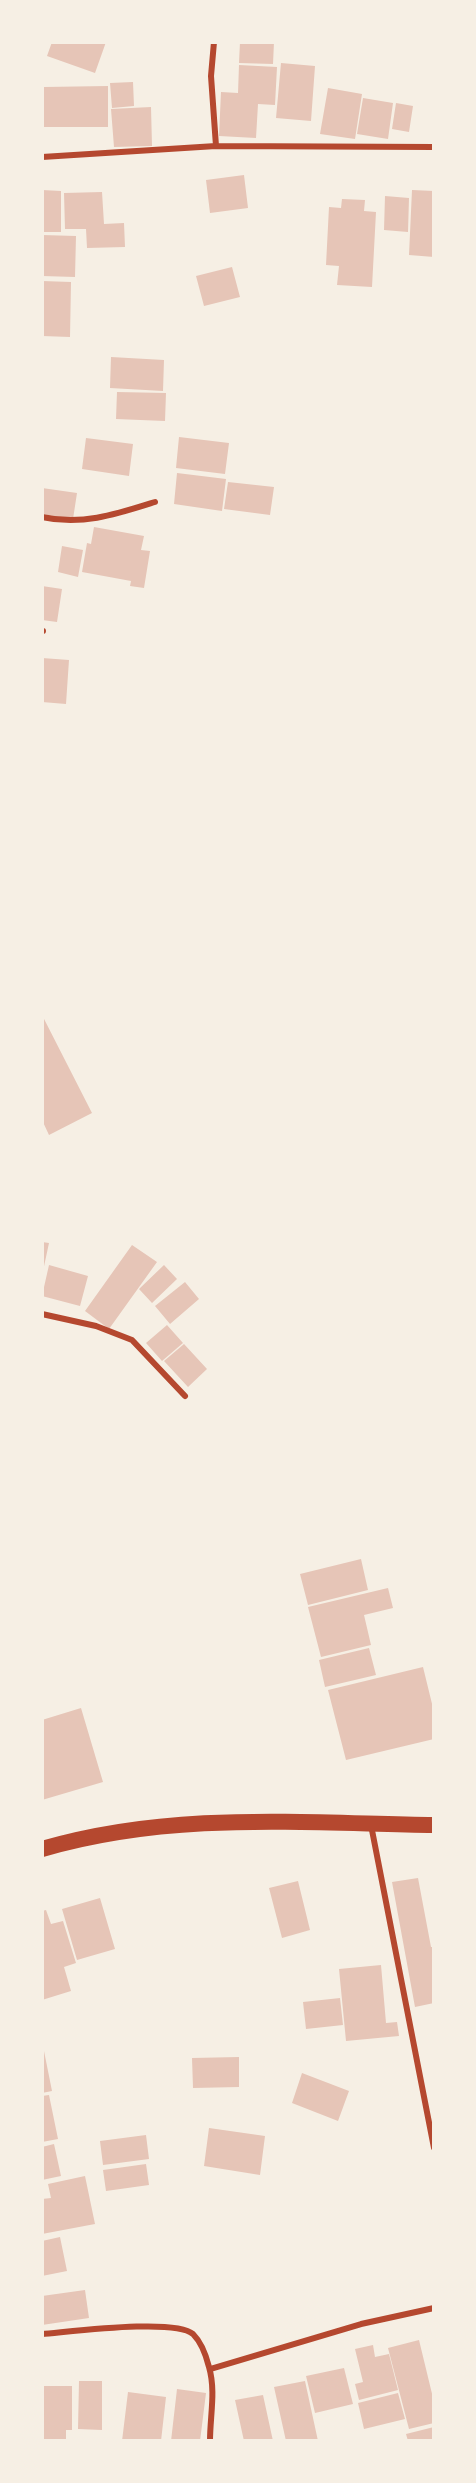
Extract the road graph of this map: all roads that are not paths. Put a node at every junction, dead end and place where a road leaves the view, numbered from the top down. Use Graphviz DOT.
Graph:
graph roads {
  1 [pos="214,42"];
  2 [pos="216,146"];
  3 [pos="434,147"];
  4 [pos="42,157"];
  5 [pos="155,502"];
  6 [pos="42,517"];
  7 [pos="42,1314"];
  8 [pos="185,1396"];
  9 [pos="371,1824"];
  10 [pos="434,1825"];
  11 [pos="42,1849"];
  12 [pos="434,2148"];
  13 [pos="434,2308"];
  14 [pos="42,2334"];
  15 [pos="210,2369"];
  16 [pos="210,2441"];
  1 -- 2 [label="street"];
  2 -- 3 [label="street"];
  2 -- 4 [label="street"];
  5 -- 6 [label="street"];
  7 -- 8 [label="street"];
  9 -- 10 [label="highway"];
  9 -- 11 [label="highway"];
  9 -- 12 [label="street"];
  13 -- 15 [label="street"];
  14 -- 15 [label="street"];
  15 -- 16 [label="street"];
}
